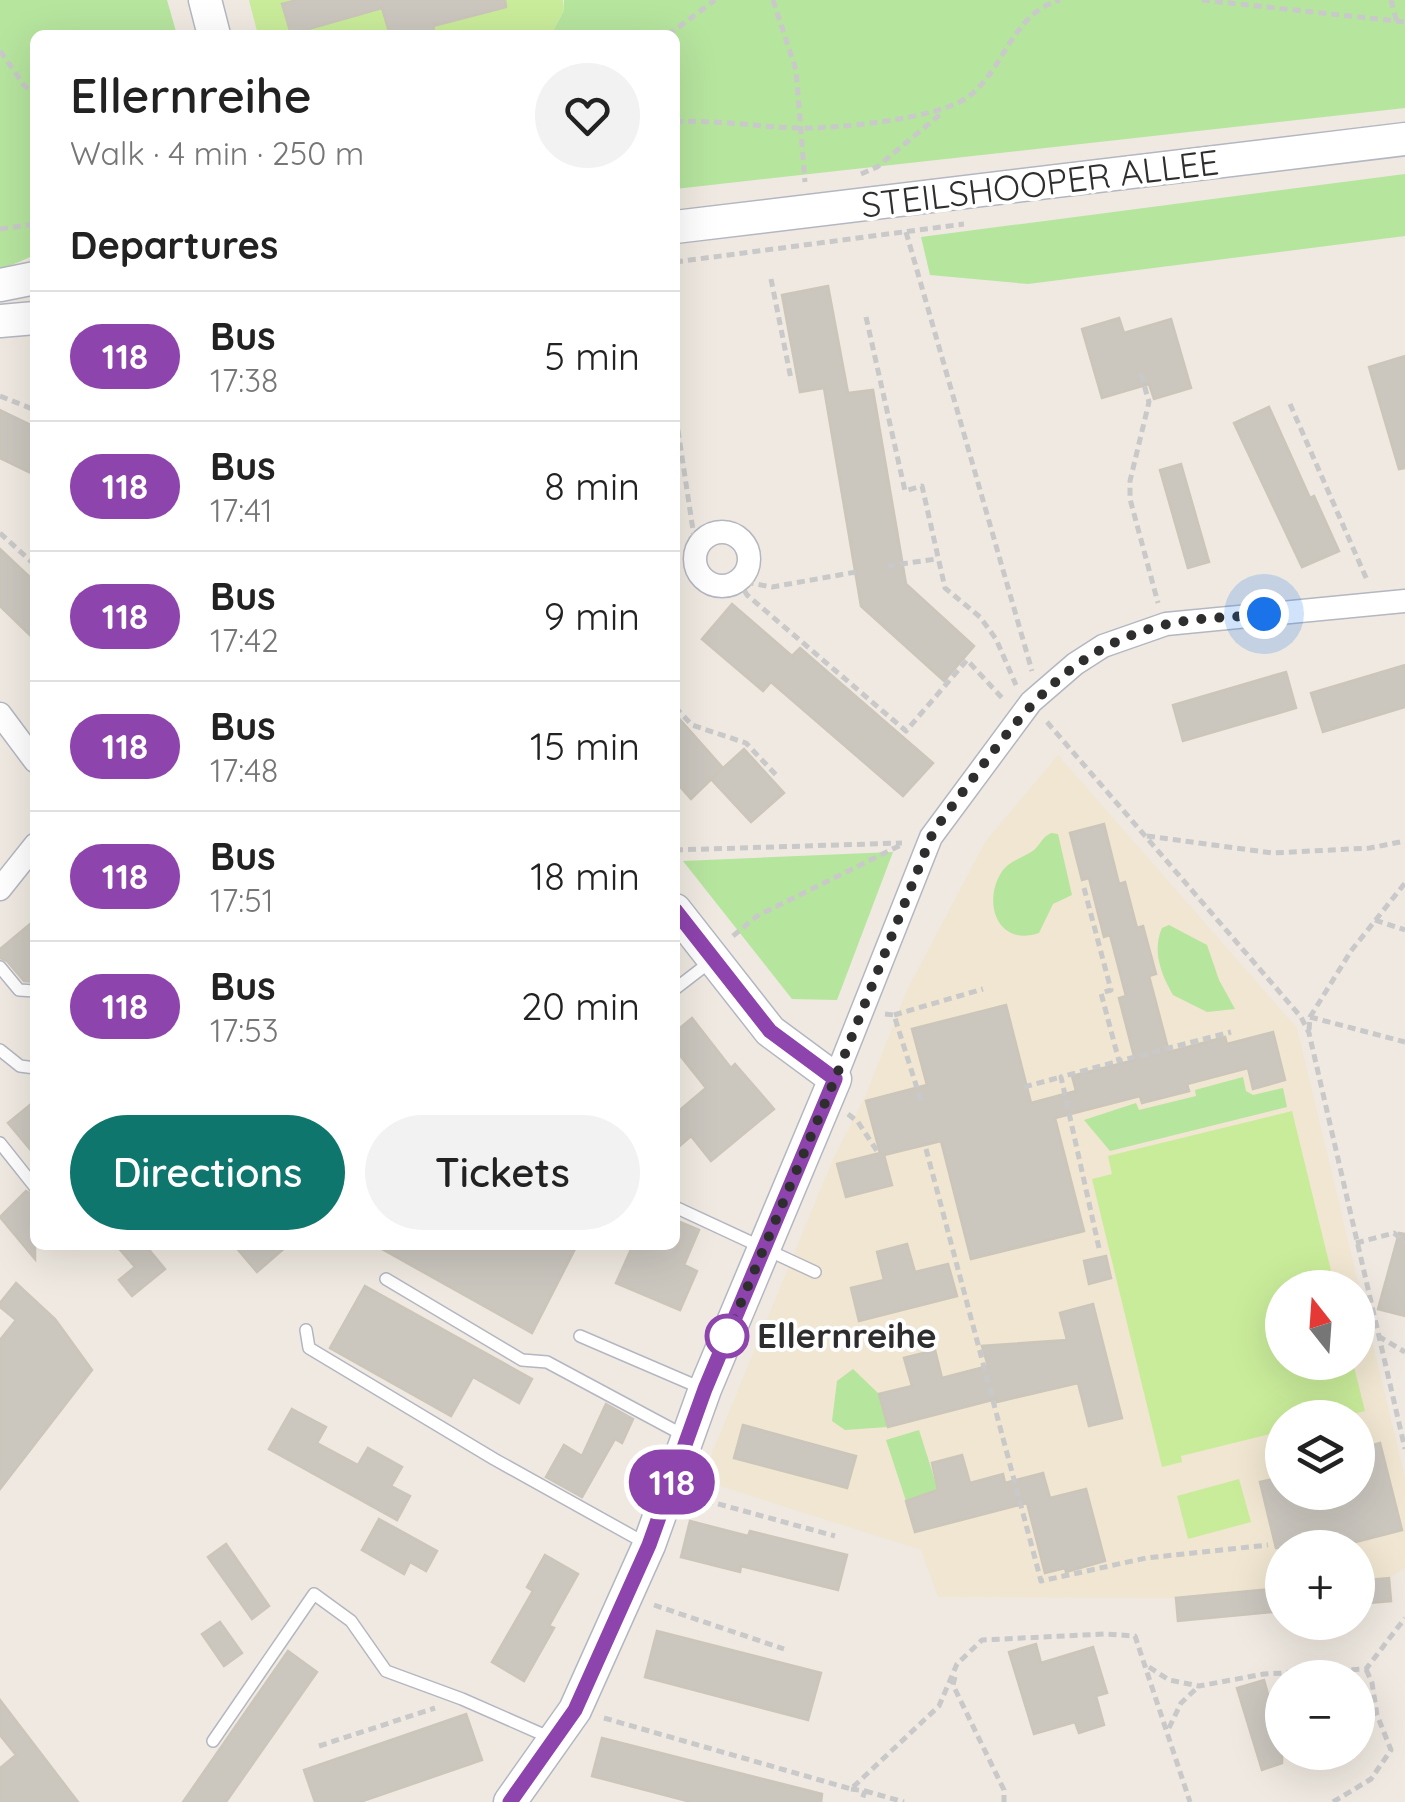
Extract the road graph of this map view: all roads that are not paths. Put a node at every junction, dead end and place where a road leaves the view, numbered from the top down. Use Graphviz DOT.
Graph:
graph roads {
  1 [pos="204,0"];
  2 [pos="213,30"];
  3 [pos="1405,140"];
  4 [pos="680,226"];
  5 [pos="30,279"];
  6 [pos="0,286"];
  7 [pos="30,318"];
  8 [pos="0,321"];
  9 [pos="689,566"];
  10 [pos="1405,602"];
  11 [pos="0,714"];
  12 [pos="30,754"];
  13 [pos="30,855"];
  14 [pos="0,889"];
  15 [pos="680,914"];
  16 [pos="721,950"];
  17 [pos="0,967"];
  18 [pos="680,985"];
  19 [pos="30,991"];
  20 [pos="0,1050"];
  21 [pos="30,1067"];
  22 [pos="835,1079"];
  23 [pos="0,1143"];
  24 [pos="30,1180"];
  25 [pos="680,1209"];
  26 [pos="764,1247"];
  27 [pos="816,1272"];
  28 [pos="386,1279"];
  29 [pos="306,1330"];
  30 [pos="580,1336"];
  31 [pos="705,1389"];
  32 [pos="688,1438"];
  33 [pos="649,1545"];
  34 [pos="554,1740"];
  35 [pos="213,1741"];
  36 [pos="510,1802"];
  1 -- 2 [label="street"];
  3 -- 4 [label="street, STEILSHOOPER ALLEE"];
  5 -- 6 [label="street"];
  7 -- 8 [label="street"];
  9 -- 9 [label="street"];
  10 -- 22 [label="street"];
  11 -- 12 [label="street"];
  13 -- 14 [label="street"];
  15 -- 16 [label="street"];
  16 -- 18 [label="lane"];
  16 -- 22 [label="street"];
  17 -- 19 [label="lane"];
  20 -- 21 [label="lane"];
  22 -- 26 [label="street"];
  23 -- 24 [label="lane"];
  25 -- 26 [label="lane"];
  26 -- 27 [label="lane"];
  26 -- 31 [label="street"];
  28 -- 32 [label="lane"];
  29 -- 33 [label="lane"];
  30 -- 31 [label="lane"];
  31 -- 32 [label="street"];
  32 -- 33 [label="street"];
  33 -- 34 [label="street"];
  34 -- 35 [label="lane"];
  34 -- 36 [label="street"];
}
